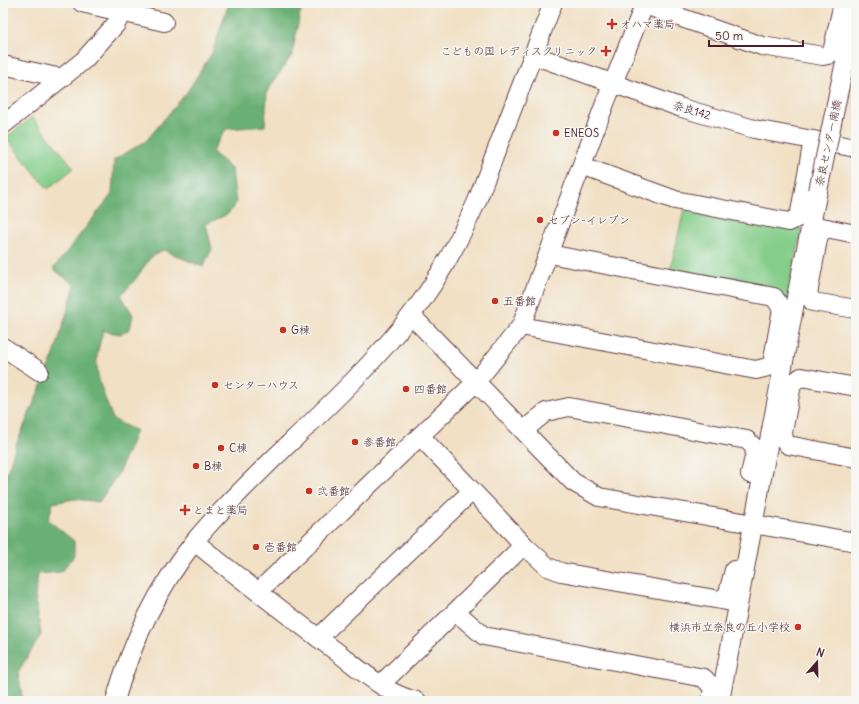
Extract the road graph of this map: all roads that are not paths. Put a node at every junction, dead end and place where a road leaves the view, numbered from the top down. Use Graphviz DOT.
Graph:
graph roads {
  1 [pos="82,3"];
  2 [pos="553,3"];
  3 [pos="843,3"];
  4 [pos="856,3"];
  5 [pos="645,4"];
  6 [pos="125,8"];
  7 [pos="164,22"];
  8 [pos="533,55"];
  9 [pos="3,65"];
  10 [pos="61,78"];
  11 [pos="613,83"];
  12 [pos="3,125"];
  13 [pos="813,140"];
  14 [pos="856,148"];
  15 [pos="582,166"];
  16 [pos="812,223"];
  17 [pos="856,234"];
  18 [pos="549,254"];
  19 [pos="804,300"];
  20 [pos="856,310"];
  21 [pos="411,315"];
  22 [pos="521,326"];
  23 [pos="3,347"];
  24 [pos="775,370"];
  25 [pos="39,371"];
  26 [pos="801,377"];
  27 [pos="476,382"];
  28 [pos="856,387"];
  29 [pos="524,430"];
  30 [pos="420,436"];
  31 [pos="747,440"];
  32 [pos="769,442"];
  33 [pos="788,445"];
  34 [pos="856,458"];
  35 [pos="472,491"];
  36 [pos="747,522"];
  37 [pos="195,542"];
  38 [pos="856,542"];
  39 [pos="524,545"];
  40 [pos="258,592"];
  41 [pos="730,602"];
  42 [pos="456,612"];
  43 [pos="318,638"];
  44 [pos="716,679"];
  45 [pos="381,684"];
  46 [pos="115,701"];
  47 [pos="417,701"];
  48 [pos="711,701"];
  49 [pos="720,701"];
  1 -- 6 [label="street"];
  2 -- 8 [label="street"];
  3 -- 5 [label="street"];
  4 -- 16 [label="street, 奈良センター南橋, bridge"];
  5 -- 11 [label="street"];
  6 -- 7 [label="street"];
  6 -- 10 [label="street"];
  8 -- 11 [label="street, 奈良142"];
  8 -- 21 [label="street"];
  9 -- 10 [label="street"];
  10 -- 12 [label="street"];
  11 -- 13 [label="street, 奈良142"];
  11 -- 15 [label="street"];
  13 -- 14 [label="street, 奈良142"];
  13 -- 16 [label="street"];
  15 -- 16 [label="street"];
  15 -- 18 [label="street"];
  16 -- 17 [label="street"];
  16 -- 19 [label="street"];
  18 -- 22 [label="street"];
  18 -- 24 [label="street"];
  19 -- 20 [label="street"];
  19 -- 24 [label="street"];
  21 -- 27 [label="street"];
  21 -- 37 [label="street"];
  22 -- 24 [label="street"];
  22 -- 27 [label="street"];
  23 -- 25 [label="street"];
  24 -- 26 [label="street"];
  24 -- 32 [label="street"];
  26 -- 28 [label="street"];
  26 -- 33 [label="street"];
  27 -- 29 [label="street"];
  27 -- 30 [label="street"];
  29 -- 31 [label="street"];
  29 -- 36 [label="street"];
  30 -- 35 [label="street"];
  30 -- 40 [label="street"];
  31 -- 32 [label="street"];
  31 -- 36 [label="street"];
  32 -- 33 [label="street"];
  32 -- 36 [label="street"];
  33 -- 34 [label="street"];
  35 -- 39 [label="street"];
  35 -- 43 [label="street"];
  36 -- 38 [label="street"];
  36 -- 41 [label="street"];
  37 -- 40 [label="street"];
  37 -- 46 [label="street"];
  39 -- 41 [label="street"];
  39 -- 42 [label="street"];
  40 -- 43 [label="street"];
  41 -- 44 [label="street"];
  42 -- 44 [label="street"];
  42 -- 45 [label="street"];
  43 -- 45 [label="street"];
  44 -- 48 [label="street"];
  44 -- 49 [label="street"];
  45 -- 47 [label="street"];
}
